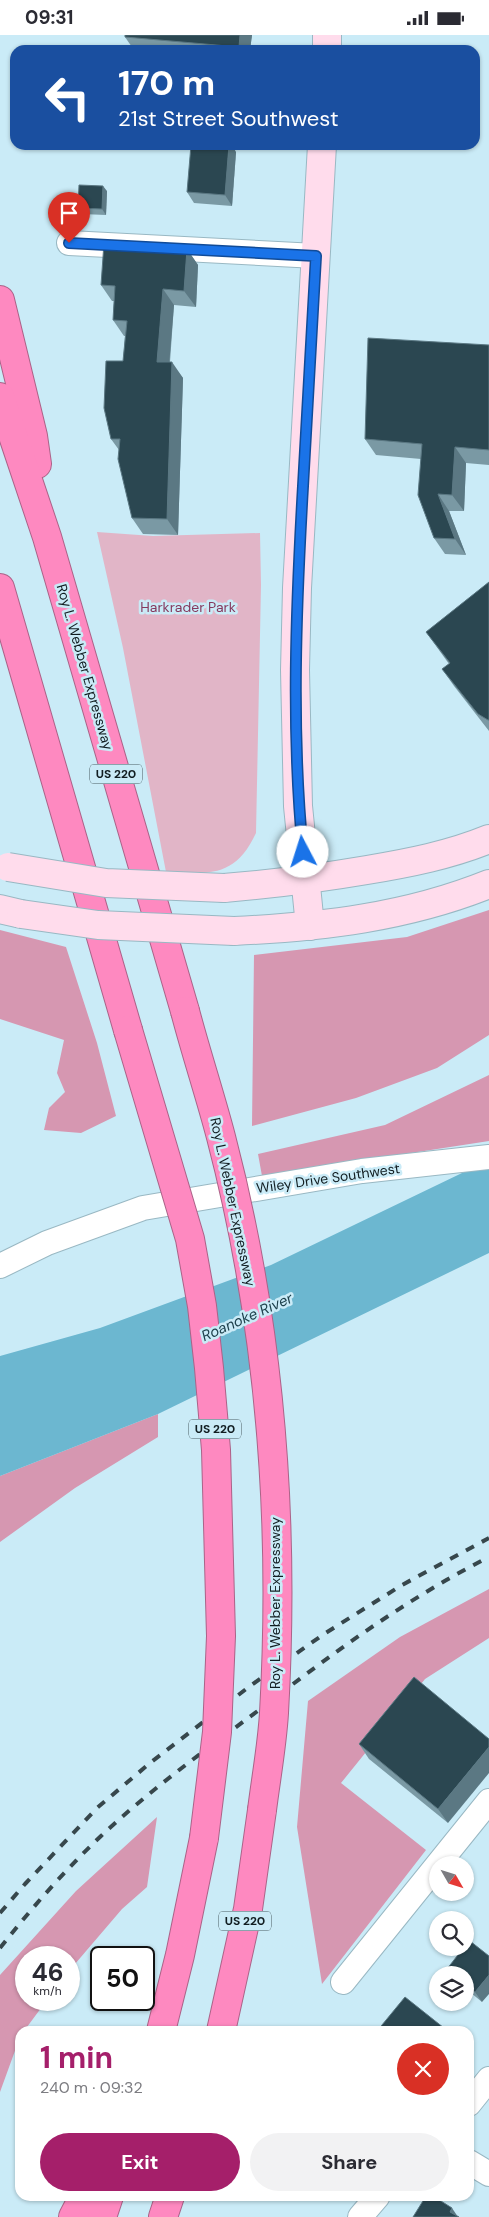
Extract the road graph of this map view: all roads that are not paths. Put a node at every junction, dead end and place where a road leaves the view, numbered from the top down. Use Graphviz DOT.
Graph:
graph roads {
  1 [pos="322,150"];
  2 [pos="69,243"];
  3 [pos="316,256"];
  4 [pos="0,300"];
  5 [pos="0,397"];
  6 [pos="47,537"];
  7 [pos="0,588"];
  8 [pos="489,839"];
  9 [pos="4,866"];
  10 [pos="306,880"];
  11 [pos="489,884"];
  12 [pos="11,911"];
  13 [pos="310,926"];
  14 [pos="489,1157"];
  15 [pos="0,1266"];
  16 [pos="489,1801"];
  17 [pos="180,1955"];
  18 [pos="343,1982"];
  19 [pos="151,2026"];
  20 [pos="162,2026"];
  21 [pos="221,2026"];
  22 [pos="489,2079"];
  23 [pos="474,2098"];
  24 [pos="474,2164"];
  25 [pos="489,2174"];
  26 [pos="81,2201"];
  27 [pos="107,2201"];
  28 [pos="168,2201"];
  29 [pos="374,2201"];
  30 [pos="73,2217"];
  31 [pos="102,2217"];
  32 [pos="163,2217"];
  33 [pos="360,2217"];
  1 -- 3 [label="main road"];
  2 -- 3 [label="street"];
  3 -- 10 [label="main road"];
  4 -- 6 [label="highway"];
  5 -- 6 [label="highway, Roy L. Webber Expressway / US 220"];
  6 -- 21 [label="highway, Roy L. Webber Expressway / US 220, bridge"];
  7 -- 17 [label="highway, US 220, bridge"];
  8 -- 10 [label="main road"];
  9 -- 10 [label="main road, bridge"];
  10 -- 13 [label="main road"];
  11 -- 13 [label="main road"];
  12 -- 13 [label="main road, bridge"];
  14 -- 15 [label="street, Wiley Drive Southwest"];
  16 -- 18 [label="street"];
  17 -- 19 [label="highway"];
  17 -- 20 [label="highway, US 220"];
  22 -- 23 [label="street"];
  24 -- 25 [label="street"];
  26 -- 30 [label="highway"];
  27 -- 31 [label="highway"];
  28 -- 32 [label="highway"];
  29 -- 33 [label="street"];
}
